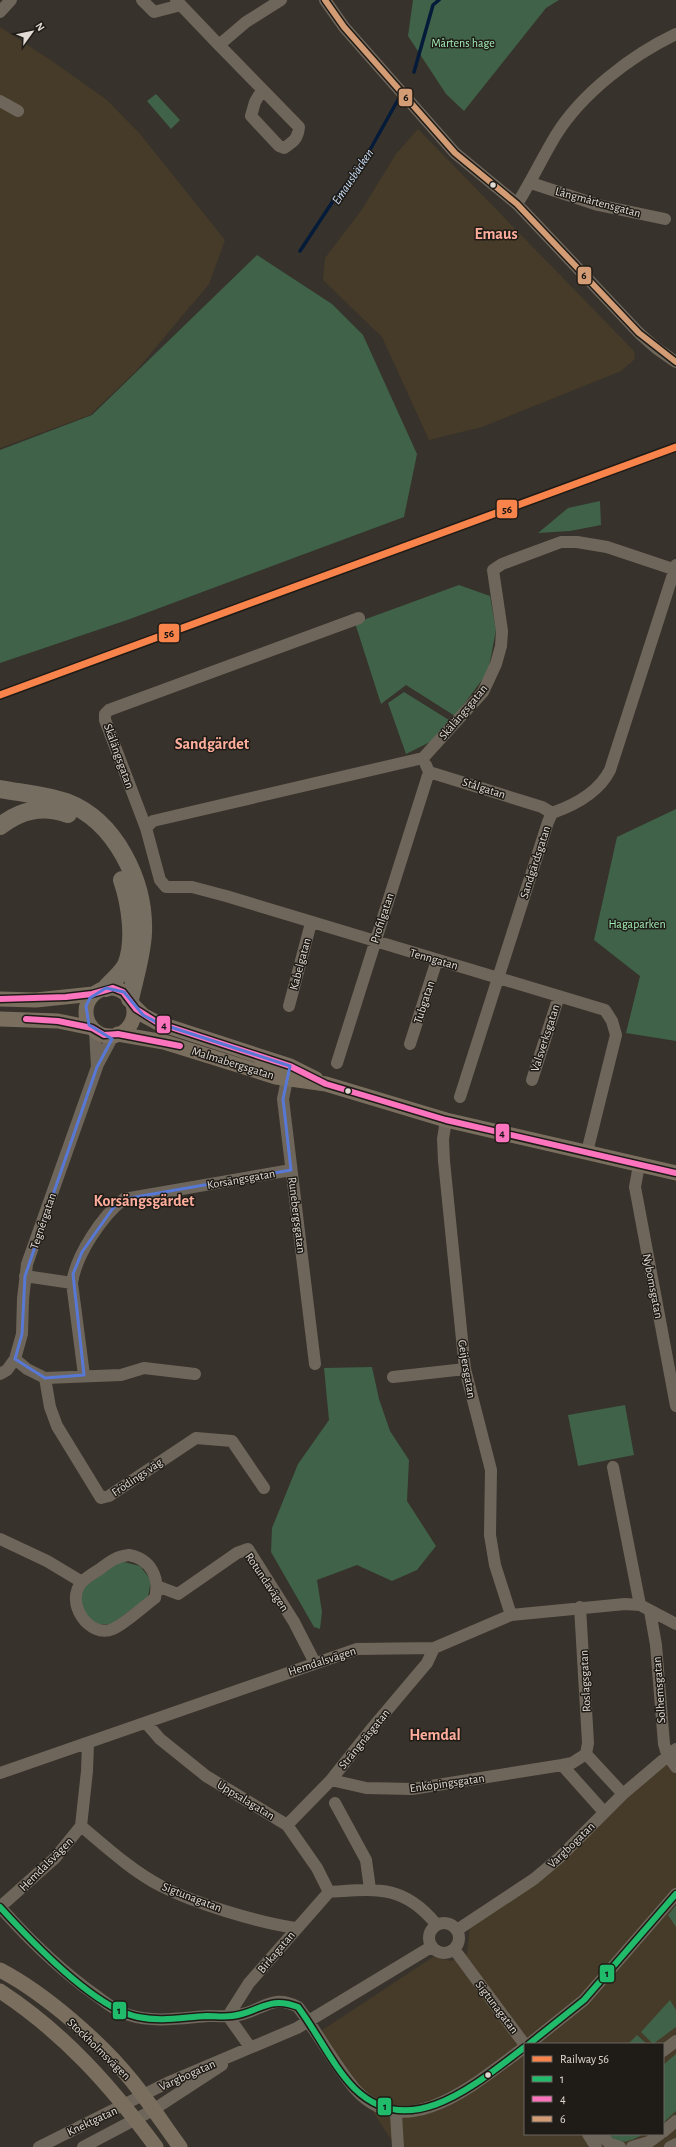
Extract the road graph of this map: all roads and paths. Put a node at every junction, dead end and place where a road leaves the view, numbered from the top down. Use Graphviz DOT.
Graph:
graph roads {
  1 [pos="11,0"];
  2 [pos="142,0"];
  3 [pos="281,0"];
  4 [pos="325,0"];
  5 [pos="178,3"];
  6 [pos="0,12"];
  7 [pos="676,34"];
  8 [pos="220,45"];
  9 [pos="262,90"];
  10 [pos="0,101"];
  11 [pos="18,111"];
  12 [pos="531,183"];
  13 [pos="517,204"];
  14 [pos="665,219"];
  15 [pos="676,362"];
  16 [pos="675,568"];
  17 [pos="359,618"];
  18 [pos="423,758"];
  19 [pos="429,772"];
  20 [pos="0,789"];
  21 [pos="552,813"];
  22 [pos="0,826"];
  23 [pos="146,828"];
  24 [pos="148,843"];
  25 [pos="312,923"];
  26 [pos="375,941"];
  27 [pos="437,960"];
  28 [pos="498,977"];
  29 [pos="100,991"];
  30 [pos="559,996"];
  31 [pos="0,999"];
  32 [pos="131,1002"];
  33 [pos="289,1006"];
  34 [pos="0,1019"];
  35 [pos="94,1030"];
  36 [pos="116,1035"];
  37 [pos="410,1044"];
  38 [pos="336,1063"];
  39 [pos="97,1067"];
  40 [pos="289,1073"];
  41 [pos="532,1080"];
  42 [pos="460,1097"];
  43 [pos="446,1120"];
  44 [pos="587,1152"];
  45 [pos="639,1165"];
  46 [pos="291,1170"];
  47 [pos="676,1173"];
  48 [pos="25,1276"];
  49 [pos="72,1283"];
  50 [pos="15,1360"];
  51 [pos="315,1364"];
  52 [pos="465,1369"];
  53 [pos="0,1374"];
  54 [pos="195,1374"];
  55 [pos="84,1375"];
  56 [pos="393,1377"];
  57 [pos="45,1378"];
  58 [pos="676,1406"];
  59 [pos="613,1467"];
  60 [pos="264,1488"];
  61 [pos="0,1539"];
  62 [pos="82,1582"];
  63 [pos="157,1586"];
  64 [pos="580,1607"];
  65 [pos="645,1608"];
  66 [pos="511,1615"];
  67 [pos="676,1624"];
  68 [pos="434,1648"];
  69 [pos="315,1663"];
  70 [pos="147,1724"];
  71 [pos="88,1744"];
  72 [pos="672,1752"];
  73 [pos="586,1754"];
  74 [pos="562,1765"];
  75 [pos="676,1767"];
  76 [pos="0,1773"];
  77 [pos="331,1780"];
  78 [pos="623,1794"];
  79 [pos="335,1803"];
  80 [pos="604,1812"];
  81 [pos="287,1825"];
  82 [pos="81,1826"];
  83 [pos="370,1889"];
  84 [pos="329,1892"];
  85 [pos="676,1894"];
  86 [pos="0,1907"];
  87 [pos="436,1924"];
  88 [pos="295,1928"];
  89 [pos="458,1930"];
  90 [pos="431,1947"];
  91 [pos="454,1949"];
  92 [pos="0,1970"];
  93 [pos="0,1991"];
  94 [pos="228,2016"];
  95 [pos="309,2022"];
  96 [pos="676,2041"];
  97 [pos="529,2043"];
  98 [pos="524,2045"];
  99 [pos="250,2047"];
  100 [pos="524,2047"];
  101 [pos="664,2050"];
  102 [pos="142,2095"];
  103 [pos="125,2105"];
  104 [pos="153,2110"];
  105 [pos="396,2114"];
  106 [pos="136,2119"];
  107 [pos="676,2121"];
  108 [pos="664,2131"];
  109 [pos="589,2135"];
  110 [pos="601,2135"];
  111 [pos="659,2135"];
  112 [pos="676,2144"];
  113 [pos="38,2147"];
  114 [pos="83,2147"];
  115 [pos="156,2147"];
  116 [pos="180,2147"];
  117 [pos="398,2147"];
  118 [pos="596,2147"];
  119 [pos="620,2147"];
  120 [pos="632,2147"];
  121 [pos="670,2147"];
  1 -- 6 [label="street"];
  2 -- 5 [label="street"];
  3 -- 8 [label="street"];
  4 -- 13 [label="street"];
  5 -- 8 [label="street"];
  7 -- 12 [label="street"];
  8 -- 9 [label="street"];
  9 -- 9 [label="street"];
  10 -- 11 [label="street"];
  12 -- 13 [label="street"];
  12 -- 14 [label="street, Långmårtensgatan"];
  13 -- 15 [label="street"];
  16 -- 18 [label="street, Skälängsgatan"];
  16 -- 21 [label="street, Sandgärdsgatan"];
  17 -- 23 [label="street, Skälängsgatan"];
  18 -- 19 [label="street"];
  18 -- 23 [label="street"];
  19 -- 21 [label="street, Stålgatan"];
  19 -- 26 [label="street, Profilgatan"];
  20 -- 32 [label="highway"];
  21 -- 28 [label="street, Sandgärdsgatan"];
  22 -- 29 [label="highway"];
  23 -- 24 [label="street, Skälängsgatan"];
  24 -- 25 [label="street, Tenngatan"];
  25 -- 26 [label="street, Tenngatan"];
  25 -- 33 [label="street, Kabelgatan"];
  26 -- 27 [label="street, Tenngatan"];
  26 -- 38 [label="street, Profilgatan"];
  27 -- 28 [label="street, Tenngatan"];
  27 -- 37 [label="street, Tubgatan"];
  28 -- 30 [label="street, Tenngatan"];
  28 -- 42 [label="street, Sandgärdsgatan"];
  29 -- 31 [label="main road"];
  29 -- 32 [label="main road"];
  29 -- 35 [label="main road"];
  30 -- 41 [label="street, Valsverksgatan"];
  30 -- 44 [label="street, Tenngatan"];
  32 -- 36 [label="main road"];
  32 -- 40 [label="main road, Malmabergsgatan"];
  34 -- 35 [label="main road"];
  35 -- 36 [label="main road"];
  35 -- 39 [label="street, Tegnérgatan"];
  36 -- 39 [label="street, Tegnérgatan"];
  36 -- 40 [label="main road, Malmabergsgatan"];
  39 -- 48 [label="street, Tegnérgatan"];
  40 -- 43 [label="main road, Malmabergsgatan"];
  40 -- 46 [label="street, Runebergsgatan"];
  43 -- 44 [label="main road, Malmabergsgatan"];
  43 -- 52 [label="street, Geijersgatan"];
  44 -- 45 [label="main road, Malmabergsgatan"];
  45 -- 47 [label="main road, Malmabergsgatan"];
  45 -- 58 [label="street, Nybomsgatan"];
  46 -- 49 [label="street, Korsängsgatan"];
  46 -- 51 [label="street, Runebergsgatan"];
  48 -- 49 [label="street"];
  48 -- 50 [label="street, Tegnérgatan"];
  49 -- 55 [label="street, Korsängsgatan"];
  50 -- 53 [label="street"];
  50 -- 57 [label="street"];
  52 -- 56 [label="street"];
  52 -- 66 [label="street, Geijersgatan"];
  54 -- 55 [label="street"];
  55 -- 57 [label="street"];
  57 -- 60 [label="street, Frödings väg"];
  59 -- 65 [label="street, Solhemsgatan"];
  61 -- 62 [label="street"];
  62 -- 63 [label="street"];
  62 -- 63 [label="street"];
  63 -- 69 [label="street, Rotundavägen"];
  64 -- 65 [label="street, Hemdalsvägen"];
  64 -- 66 [label="street, Hemdalsvägen"];
  64 -- 73 [label="street, Roslagsgatan"];
  65 -- 67 [label="street, Hemdalsvägen"];
  65 -- 72 [label="street, Solhemsgatan"];
  66 -- 68 [label="street, Hemdalsvägen"];
  68 -- 69 [label="street, Hemdalsvägen"];
  68 -- 77 [label="street, Strängnäsgatan"];
  69 -- 70 [label="street, Hemdalsvägen"];
  70 -- 71 [label="street, Hemdalsvägen"];
  70 -- 81 [label="street, Uppsalagatan"];
  71 -- 76 [label="street, Hemdalsvägen"];
  71 -- 82 [label="street, Hemdalsvägen"];
  72 -- 75 [label="street, Solhemsgatan"];
  72 -- 78 [label="street, Vargbogatan"];
  73 -- 74 [label="street"];
  73 -- 78 [label="street"];
  74 -- 77 [label="street, Enköpingsgatan"];
  74 -- 80 [label="street"];
  77 -- 81 [label="street, Strängnäsgatan"];
  78 -- 80 [label="street, Vargbogatan"];
  79 -- 83 [label="street"];
  80 -- 89 [label="street, Vargbogatan"];
  81 -- 84 [label="street, Uppsalagatan"];
  82 -- 86 [label="street, Hemdalsvägen"];
  82 -- 88 [label="street, Sigtunagatan"];
  83 -- 84 [label="street"];
  83 -- 87 [label="street"];
  84 -- 88 [label="street, Birkagatan"];
  85 -- 97 [label="street"];
  86 -- 94 [label="street"];
  87 -- 89 [label="street"];
  87 -- 90 [label="street"];
  88 -- 94 [label="street, Birkagatan"];
  89 -- 91 [label="street"];
  90 -- 91 [label="street"];
  90 -- 95 [label="street, Vargbogatan"];
  91 -- 98 [label="street, Sigtunagatan"];
  92 -- 102 [label="main road, Stockholmsvägen"];
  93 -- 103 [label="main road, Stockholmsvägen"];
  94 -- 95 [label="street"];
  94 -- 99 [label="street"];
  95 -- 99 [label="street, Vargbogatan"];
  95 -- 105 [label="street"];
  96 -- 101 [label="street"];
  99 -- 102 [label="street, Vargbogatan"];
  99 -- 104 [label="street, Vargbogatan"];
  100 -- 105 [label="street"];
  102 -- 103 [label="street, Vargbogatan"];
  102 -- 104 [label="main road, Stockholmsvägen"];
  103 -- 106 [label="main road, Stockholmsvägen"];
  103 -- 113 [label="street, Knektgatan"];
  104 -- 106 [label="street, Vargbogatan"];
  104 -- 116 [label="main road, Stockholmsvägen"];
  105 -- 117 [label="street"];
  106 -- 114 [label="street, Knektgatan"];
  106 -- 115 [label="main road, Stockholmsvägen"];
  107 -- 108 [label="street"];
  109 -- 118 [label="street"];
  110 -- 119 [label="street"];
  111 -- 120 [label="street"];
  112 -- 121 [label="street"];
}
